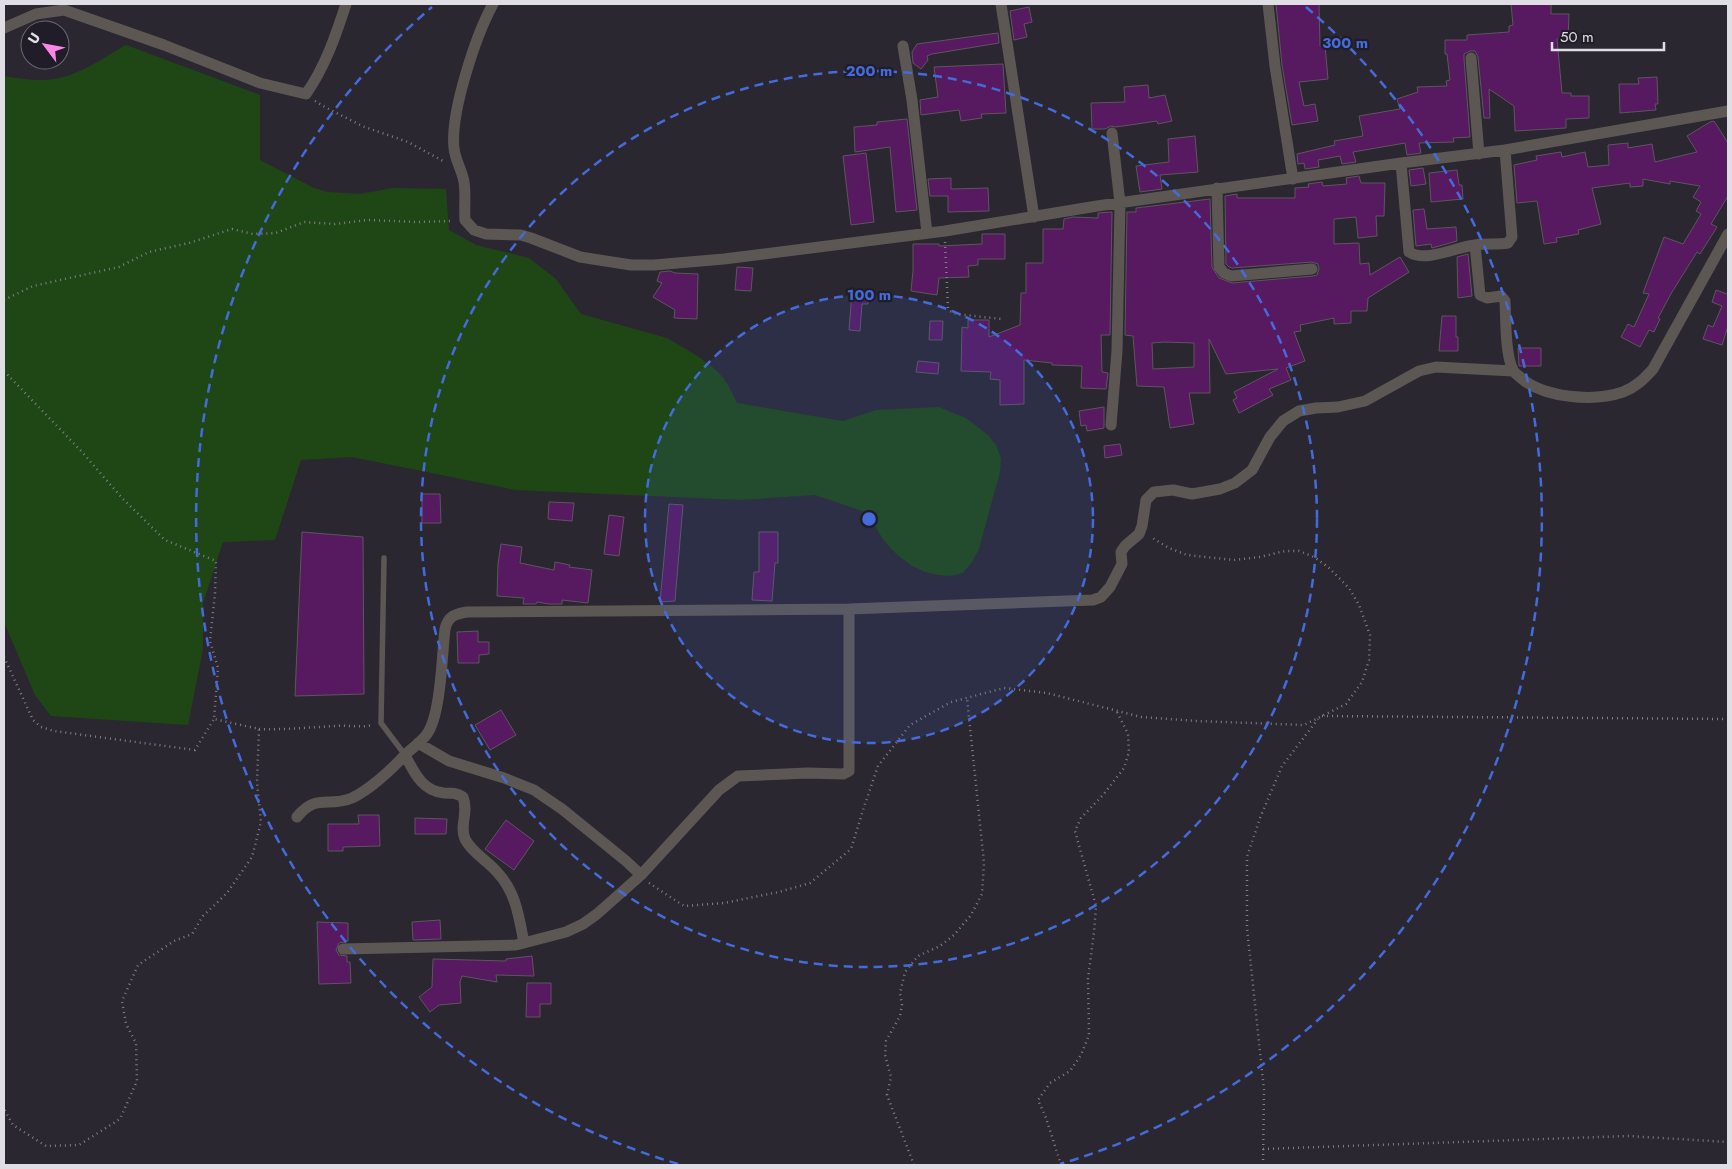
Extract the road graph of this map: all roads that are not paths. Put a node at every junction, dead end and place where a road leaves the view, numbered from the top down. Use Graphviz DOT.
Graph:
graph roads {
  1 [pos="346,4"];
  2 [pos="493,4"];
  3 [pos="1001,4"];
  4 [pos="1268,4"];
  5 [pos="4,28"];
  6 [pos="904,46"];
  7 [pos="1471,58"];
  8 [pos="1728,111"];
  9 [pos="1112,133"];
  10 [pos="1505,150"];
  11 [pos="1479,154"];
  12 [pos="1401,163"];
  13 [pos="1293,179"];
  14 [pos="1217,188"];
  15 [pos="1120,203"];
  16 [pos="1034,217"];
  17 [pos="927,233"];
  18 [pos="1728,234"];
  19 [pos="1475,245"];
  20 [pos="1312,269"];
  21 [pos="1513,371"];
  22 [pos="1112,425"];
  23 [pos="384,558"];
  24 [pos="849,609"];
  25 [pos="418,743"];
  26 [pos="405,755"];
  27 [pos="297,818"];
  28 [pos="641,875"];
  29 [pos="524,943"];
  30 [pos="342,949"];
  1 -- 5 [label="street"];
  2 -- 17 [label="street"];
  3 -- 16 [label="street"];
  4 -- 13 [label="street"];
  6 -- 17 [label="street"];
  7 -- 11 [label="street"];
  8 -- 10 [label="street"];
  9 -- 15 [label="street"];
  10 -- 11 [label="street"];
  10 -- 19 [label="street"];
  11 -- 12 [label="street"];
  12 -- 13 [label="street"];
  12 -- 19 [label="street"];
  13 -- 14 [label="street"];
  14 -- 15 [label="street"];
  14 -- 20 [label="street"];
  15 -- 16 [label="street"];
  15 -- 22 [label="street"];
  16 -- 17 [label="street"];
  18 -- 21 [label="street"];
  19 -- 21 [label="street"];
  21 -- 24 [label="street"];
  23 -- 26 [label="lane"];
  24 -- 25 [label="street"];
  24 -- 28 [label="street"];
  25 -- 26 [label="street"];
  25 -- 28 [label="street"];
  26 -- 27 [label="street"];
  26 -- 29 [label="street"];
  28 -- 29 [label="street"];
  29 -- 30 [label="street"];
}
